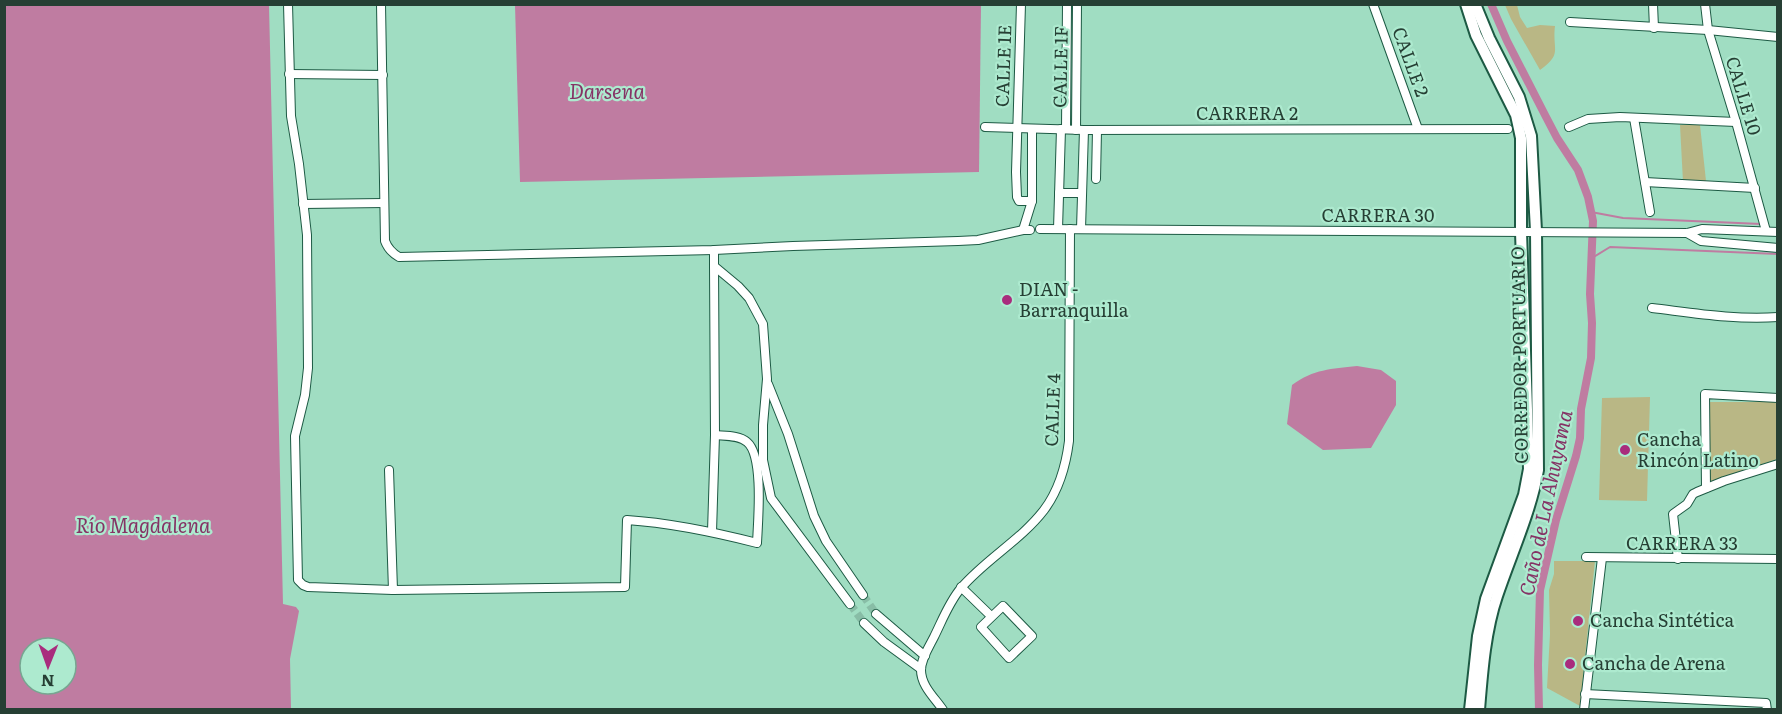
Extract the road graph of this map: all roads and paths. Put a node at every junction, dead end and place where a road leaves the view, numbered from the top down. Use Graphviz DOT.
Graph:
graph roads {
  1 [pos="288,4"];
  2 [pos="381,4"];
  3 [pos="1021,4"];
  4 [pos="1067,4"];
  5 [pos="1077,4"];
  6 [pos="1373,4"];
  7 [pos="1466,4"];
  8 [pos="1475,4"];
  9 [pos="1653,4"];
  10 [pos="1705,4"];
  11 [pos="1570,22"];
  12 [pos="1653,28"];
  13 [pos="1708,30"];
  14 [pos="1778,37"];
  15 [pos="289,74"];
  16 [pos="383,75"];
  17 [pos="1634,118"];
  18 [pos="1736,122"];
  19 [pos="985,127"];
  20 [pos="1569,127"];
  21 [pos="1017,128"];
  22 [pos="1032,129"];
  23 [pos="1064,129"];
  24 [pos="1419,129"];
  25 [pos="1508,129"];
  26 [pos="1080,130"];
  27 [pos="1097,130"];
  28 [pos="1096,179"];
  29 [pos="1645,182"];
  30 [pos="1755,188"];
  31 [pos="1059,193"];
  32 [pos="1081,193"];
  33 [pos="1032,201"];
  34 [pos="384,202"];
  35 [pos="303,204"];
  36 [pos="1650,212"];
  37 [pos="1040,229"];
  38 [pos="1058,229"];
  39 [pos="1070,229"];
  40 [pos="1081,229"];
  41 [pos="1536,231"];
  42 [pos="1766,231"];
  43 [pos="1777,231"];
  44 [pos="1521,232"];
  45 [pos="1687,233"];
  46 [pos="1778,248"];
  47 [pos="714,250"];
  48 [pos="714,266"];
  49 [pos="1652,308"];
  50 [pos="1778,317"];
  51 [pos="767,380"];
  52 [pos="1778,398"];
  53 [pos="715,435"];
  54 [pos="1778,464"];
  55 [pos="389,471"];
  56 [pos="1706,488"];
  57 [pos="712,532"];
  58 [pos="1586,557"];
  59 [pos="1602,558"];
  60 [pos="1678,560"];
  61 [pos="1778,560"];
  62 [pos="962,587"];
  63 [pos="393,590"];
  64 [pos="863,595"];
  65 [pos="850,604"];
  66 [pos="876,614"];
  67 [pos="992,616"];
  68 [pos="864,622"];
  69 [pos="925,656"];
  70 [pos="921,669"];
  71 [pos="1585,694"];
  72 [pos="1767,706"];
  73 [pos="944,710"];
  74 [pos="1470,710"];
  75 [pos="1479,710"];
  76 [pos="1584,710"];
  1 -- 15 [label="street"];
  2 -- 16 [label="street"];
  3 -- 21 [label="street, CALLE 1E"];
  4 -- 23 [label="street, CALLE 1F"];
  5 -- 26 [label="street, CALLE 1F"];
  6 -- 24 [label="street, CALLE 2"];
  7 -- 44 [label="main road, CORREDOR PORTUARIO"];
  8 -- 41 [label="main road, CORREDOR PORTUARIO"];
  9 -- 12 [label="street"];
  10 -- 13 [label="street, CALLE 10"];
  11 -- 12 [label="street"];
  12 -- 13 [label="street"];
  13 -- 14 [label="street"];
  13 -- 18 [label="street, CALLE 10"];
  15 -- 16 [label="street"];
  15 -- 35 [label="street"];
  16 -- 34 [label="street"];
  17 -- 18 [label="street"];
  17 -- 20 [label="street"];
  17 -- 29 [label="street"];
  18 -- 30 [label="street, CALLE 10"];
  19 -- 21 [label="street, CARRERA 2"];
  21 -- 22 [label="street, CARRERA 2"];
  21 -- 33 [label="street, CALLE 1E"];
  22 -- 23 [label="street, CARRERA 2"];
  22 -- 33 [label="street"];
  23 -- 26 [label="street, CARRERA 2"];
  23 -- 31 [label="street, CALLE 1F"];
  24 -- 25 [label="street, CARRERA 2"];
  24 -- 27 [label="street, CARRERA 2"];
  26 -- 27 [label="street, CARRERA 2"];
  26 -- 32 [label="street, CALLE 1F"];
  27 -- 28 [label="street"];
  29 -- 30 [label="street"];
  29 -- 36 [label="street"];
  30 -- 42 [label="street, CALLE 10"];
  31 -- 32 [label="street"];
  31 -- 38 [label="street, CALLE 1F"];
  32 -- 40 [label="street, CALLE 1F"];
  33 -- 47 [label="street"];
  34 -- 35 [label="street"];
  34 -- 47 [label="street"];
  35 -- 63 [label="street"];
  37 -- 38 [label="street, CARRERA 30"];
  38 -- 39 [label="street, CARRERA 30"];
  39 -- 40 [label="street, CARRERA 30"];
  39 -- 62 [label="street, CALLE 4"];
  40 -- 44 [label="street, CARRERA 30"];
  41 -- 44 [label="street, CARRERA 30"];
  41 -- 45 [label="street, CARRERA 30"];
  41 -- 75 [label="main road, CORREDOR PORTUARIO"];
  42 -- 43 [label="street, CARRERA 30"];
  42 -- 45 [label="street, CARRERA 30"];
  43 -- 46 [label="street"];
  44 -- 74 [label="main road, CORREDOR PORTUARIO"];
  45 -- 46 [label="street, CARRERA 30"];
  47 -- 48 [label="street"];
  48 -- 51 [label="street"];
  48 -- 53 [label="street"];
  49 -- 50 [label="street"];
  51 -- 64 [label="street"];
  51 -- 65 [label="street"];
  52 -- 56 [label="street"];
  53 -- 57 [label="street"];
  53 -- 57 [label="street"];
  54 -- 56 [label="street"];
  55 -- 63 [label="street"];
  56 -- 60 [label="street"];
  57 -- 63 [label="street"];
  58 -- 59 [label="street, CARRERA 33"];
  59 -- 60 [label="street, CARRERA 33"];
  59 -- 71 [label="street"];
  60 -- 61 [label="street, CARRERA 33"];
  62 -- 67 [label="street"];
  62 -- 69 [label="street, CALLE 4"];
  66 -- 69 [label="street"];
  67 -- 67 [label="street"];
  68 -- 70 [label="street"];
  69 -- 70 [label="street, CALLE 4"];
  70 -- 73 [label="street"];
  71 -- 72 [label="street"];
  71 -- 76 [label="street"];
}
